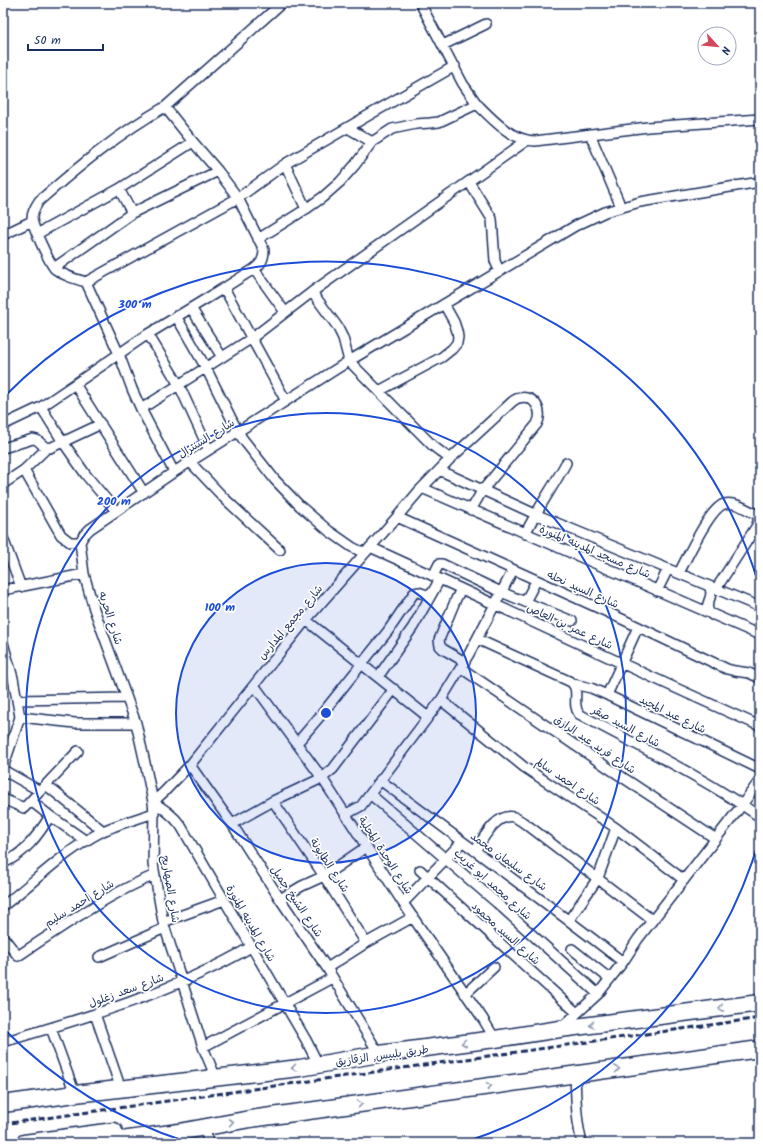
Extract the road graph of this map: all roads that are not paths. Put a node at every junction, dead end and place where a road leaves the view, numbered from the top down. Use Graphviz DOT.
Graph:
graph roads {
  1 [pos="282,3"];
  2 [pos="420,3"];
  3 [pos="486,24"];
  4 [pos="443,45"];
  5 [pos="455,66"];
  6 [pos="477,104"];
  7 [pos="165,107"];
  8 [pos="760,119"];
  9 [pos="348,128"];
  10 [pos="590,134"];
  11 [pos="526,141"];
  12 [pos="193,142"];
  13 [pos="372,142"];
  14 [pos="285,164"];
  15 [pos="218,171"];
  16 [pos="469,182"];
  17 [pos="760,182"];
  18 [pos="119,189"];
  19 [pos="238,198"];
  20 [pos="621,207"];
  21 [pos="306,209"];
  22 [pos="132,213"];
  23 [pos="32,221"];
  24 [pos="37,234"];
  25 [pos="3,236"];
  26 [pos="258,238"];
  27 [pos="54,268"];
  28 [pos="254,269"];
  29 [pos="499,270"];
  30 [pos="86,282"];
  31 [pos="224,288"];
  32 [pos="312,292"];
  33 [pos="444,304"];
  34 [pos="191,308"];
  35 [pos="285,312"];
  36 [pos="176,316"];
  37 [pos="148,334"];
  38 [pos="252,338"];
  39 [pos="119,354"];
  40 [pos="222,357"];
  41 [pos="350,360"];
  42 [pos="206,368"];
  43 [pos="75,384"];
  44 [pos="179,384"];
  45 [pos="379,391"];
  46 [pos="286,401"];
  47 [pos="41,407"];
  48 [pos="141,409"];
  49 [pos="101,424"];
  50 [pos="3,425"];
  51 [pos="238,432"];
  52 [pos="63,442"];
  53 [pos="3,448"];
  54 [pos="47,448"];
  55 [pos="209,450"];
  56 [pos="450,459"];
  57 [pos="190,462"];
  58 [pos="566,463"];
  59 [pos="24,470"];
  60 [pos="439,470"];
  61 [pos="174,472"];
  62 [pos="3,484"];
  63 [pos="422,488"];
  64 [pos="482,491"];
  65 [pos="144,493"];
  66 [pos="471,510"];
  67 [pos="116,511"];
  68 [pos="535,514"];
  69 [pos="397,517"];
  70 [pos="525,534"];
  71 [pos="3,538"];
  72 [pos="80,542"];
  73 [pos="368,549"];
  74 [pos="280,550"];
  75 [pos="668,569"];
  76 [pos="513,570"];
  77 [pos="679,573"];
  78 [pos="84,574"];
  79 [pos="436,577"];
  80 [pos="536,581"];
  81 [pos="21,587"];
  82 [pos="712,587"];
  83 [pos="461,589"];
  84 [pos="3,590"];
  85 [pos="657,591"];
  86 [pos="501,592"];
  87 [pos="430,596"];
  88 [pos="525,602"];
  89 [pos="495,604"];
  90 [pos="760,607"];
  91 [pos="712,615"];
  92 [pos="306,620"];
  93 [pos="572,621"];
  94 [pos="638,627"];
  95 [pos="760,635"];
  96 [pos="477,639"];
  97 [pos="3,643"];
  98 [pos="362,664"];
  99 [pos="621,664"];
  100 [pos="463,665"];
  101 [pos="378,677"];
  102 [pos="760,678"];
  103 [pos="573,684"];
  104 [pos="254,685"];
  105 [pos="394,689"];
  106 [pos="607,695"];
  107 [pos="126,698"];
  108 [pos="17,700"];
  109 [pos="440,700"];
  110 [pos="20,717"];
  111 [pos="428,717"];
  112 [pos="136,723"];
  113 [pos="760,726"];
  114 [pos="297,743"];
  115 [pos="78,751"];
  116 [pos="190,765"];
  117 [pos="3,769"];
  118 [pos="760,769"];
  119 [pos="322,778"];
  120 [pos="380,780"];
  121 [pos="760,780"];
  122 [pos="43,788"];
  123 [pos="370,794"];
  124 [pos="3,799"];
  125 [pos="32,800"];
  126 [pos="273,801"];
  127 [pos="153,802"];
  128 [pos="742,805"];
  129 [pos="154,813"];
  130 [pos="345,814"];
  131 [pos="50,816"];
  132 [pos="760,817"];
  133 [pos="232,824"];
  134 [pos="616,828"];
  135 [pos="103,831"];
  136 [pos="716,839"];
  137 [pos="86,841"];
  138 [pos="462,842"];
  139 [pos="366,847"];
  140 [pos="476,851"];
  141 [pos="446,858"];
  142 [pos="3,863"];
  143 [pos="420,870"];
  144 [pos="155,875"];
  145 [pos="324,876"];
  146 [pos="428,877"];
  147 [pos="598,878"];
  148 [pos="684,880"];
  149 [pos="280,899"];
  150 [pos="224,900"];
  151 [pos="403,903"];
  152 [pos="3,906"];
  153 [pos="413,917"];
  154 [pos="569,920"];
  155 [pos="652,920"];
  156 [pos="164,925"];
  157 [pos="3,937"];
  158 [pos="366,943"];
  159 [pos="251,947"];
  160 [pos="572,949"];
  161 [pos="99,957"];
  162 [pos="623,962"];
  163 [pos="494,967"];
  164 [pos="327,968"];
  165 [pos="332,978"];
  166 [pos="610,979"];
  167 [pos="182,982"];
  168 [pos="465,994"];
  169 [pos="598,994"];
  170 [pos="760,1003"];
  171 [pos="285,1004"];
  172 [pos="577,1013"];
  173 [pos="95,1014"];
  174 [pos="51,1028"];
  175 [pos="560,1029"];
  176 [pos="495,1040"];
  177 [pos="3,1042"];
  178 [pos="203,1047"];
  179 [pos="760,1049"];
  180 [pos="379,1054"];
  181 [pos="318,1064"];
  182 [pos="575,1075"];
  183 [pos="216,1078"];
  184 [pos="121,1089"];
  185 [pos="75,1094"];
  186 [pos="3,1104"];
  187 [pos="205,1127"];
  188 [pos="180,1138"];
  189 [pos="104,1142"];
  190 [pos="24,1143"];
  191 [pos="208,1143"];
  192 [pos="582,1143"];
  1 -- 7 [label="street"];
  2 -- 4 [label="street"];
  3 -- 4 [label="street"];
  4 -- 5 [label="street"];
  5 -- 6 [label="street"];
  5 -- 9 [label="street"];
  6 -- 11 [label="street"];
  6 -- 13 [label="street"];
  7 -- 12 [label="street"];
  7 -- 23 [label="street"];
  8 -- 10 [label="street"];
  9 -- 13 [label="street"];
  9 -- 14 [label="street"];
  10 -- 11 [label="street"];
  10 -- 20 [label="street"];
  11 -- 16 [label="street"];
  12 -- 15 [label="street"];
  12 -- 18 [label="street"];
  13 -- 21 [label="street"];
  14 -- 19 [label="street"];
  14 -- 21 [label="street"];
  15 -- 19 [label="street"];
  15 -- 22 [label="street"];
  16 -- 29 [label="street"];
  16 -- 32 [label="street"];
  17 -- 20 [label="street, شارع السنترال"];
  18 -- 22 [label="street"];
  18 -- 24 [label="street"];
  19 -- 26 [label="street"];
  19 -- 30 [label="street"];
  20 -- 29 [label="street, شارع السنترال"];
  21 -- 26 [label="street"];
  22 -- 27 [label="street"];
  23 -- 24 [label="street"];
  23 -- 25 [label="street"];
  24 -- 27 [label="street"];
  26 -- 28 [label="street"];
  27 -- 30 [label="street"];
  28 -- 31 [label="street"];
  28 -- 35 [label="street"];
  29 -- 33 [label="street, شارع السنترال"];
  30 -- 39 [label="street"];
  31 -- 34 [label="street"];
  31 -- 38 [label="street"];
  32 -- 35 [label="street"];
  32 -- 41 [label="street"];
  33 -- 41 [label="street, شارع السنترال"];
  33 -- 45 [label="street"];
  34 -- 36 [label="street"];
  34 -- 40 [label="street"];
  35 -- 38 [label="street"];
  36 -- 37 [label="street"];
  36 -- 42 [label="street, شارع عمر بن العاص"];
  37 -- 39 [label="street"];
  37 -- 44 [label="street"];
  38 -- 40 [label="street"];
  38 -- 46 [label="street"];
  39 -- 43 [label="street"];
  39 -- 48 [label="street"];
  40 -- 42 [label="street"];
  41 -- 45 [label="street"];
  41 -- 46 [label="street, شارع السنترال"];
  42 -- 44 [label="street"];
  42 -- 51 [label="street, شارع عمر بن العاص"];
  43 -- 47 [label="street"];
  43 -- 49 [label="street"];
  44 -- 48 [label="street"];
  44 -- 55 [label="street"];
  45 -- 56 [label="street"];
  46 -- 51 [label="street, شارع السنترال"];
  47 -- 50 [label="street"];
  47 -- 52 [label="street"];
  48 -- 61 [label="street"];
  49 -- 52 [label="street"];
  49 -- 65 [label="street"];
  51 -- 55 [label="street, شارع السنترال"];
  51 -- 73 [label="street, شارع عمر بن العاص"];
  52 -- 54 [label="street"];
  52 -- 67 [label="street"];
  53 -- 54 [label="street"];
  54 -- 59 [label="street"];
  55 -- 57 [label="street, شارع السنترال"];
  56 -- 60 [label="street, شارع مجمع المدارس"];
  56 -- 64 [label="street, شارع مجمع المدارس"];
  57 -- 61 [label="street, شارع السنترال"];
  57 -- 74 [label="street"];
  58 -- 68 [label="street"];
  59 -- 62 [label="street"];
  59 -- 72 [label="street"];
  60 -- 63 [label="street, شارع مجمع المدارس"];
  60 -- 64 [label="street"];
  61 -- 65 [label="street, شارع السنترال"];
  63 -- 66 [label="street, شارع مسجد المدينه المنورة"];
  63 -- 69 [label="street, شارع مجمع المدارس"];
  64 -- 66 [label="street, شارع مجمع المدارس"];
  64 -- 68 [label="street"];
  65 -- 67 [label="street, شارع السنترال"];
  66 -- 70 [label="street, شارع مسجد المدينه المنورة"];
  67 -- 72 [label="street, شارع السنترال"];
  68 -- 70 [label="street"];
  68 -- 75 [label="street"];
  69 -- 73 [label="street, شارع مجمع المدارس"];
  69 -- 76 [label="street, شارع السيد نحله"];
  70 -- 85 [label="street, شارع مسجد المدينه المنورة"];
  71 -- 81 [label="street"];
  72 -- 78 [label="street, شارع الحريه"];
  73 -- 79 [label="street, شارع عمر بن العاص"];
  73 -- 92 [label="street, شارع مجمع المدارس"];
  75 -- 77 [label="street"];
  75 -- 85 [label="street"];
  76 -- 80 [label="street, شارع السيد نحله"];
  76 -- 86 [label="street"];
  77 -- 82 [label="street"];
  77 -- 82 [label="street"];
  78 -- 81 [label="street"];
  78 -- 107 [label="street, شارع الحريه"];
  79 -- 83 [label="street, شارع عمر بن العاص"];
  79 -- 86 [label="street"];
  79 -- 87 [label="street"];
  80 -- 88 [label="street"];
  80 -- 94 [label="street, شارع السيد نحله"];
  81 -- 84 [label="street"];
  82 -- 90 [label="street"];
  82 -- 91 [label="street"];
  83 -- 89 [label="street, شارع عمر بن العاص"];
  83 -- 100 [label="street, شارع فريد عبد الرازق"];
  85 -- 91 [label="street, شارع مسجد المدينه المنورة"];
  86 -- 88 [label="street"];
  86 -- 89 [label="street"];
  87 -- 98 [label="street"];
  87 -- 101 [label="street"];
  88 -- 93 [label="street"];
  89 -- 96 [label="street"];
  89 -- 99 [label="street, شارع عمر بن العاص"];
  91 -- 95 [label="street, شارع مسجد المدينه المنورة"];
  92 -- 98 [label="street"];
  92 -- 104 [label="street, شارع مجمع المدارس"];
  94 -- 99 [label="street"];
  94 -- 102 [label="street, شارع السيد نحله"];
  96 -- 100 [label="street"];
  96 -- 103 [label="street"];
  97 -- 108 [label="street"];
  98 -- 101 [label="street"];
  98 -- 114 [label="street"];
  99 -- 106 [label="street"];
  99 -- 113 [label="street, شارع عمر بن العاص"];
  100 -- 109 [label="street"];
  100 -- 136 [label="street, شارع فريد عبد الرازق"];
  101 -- 105 [label="street"];
  103 -- 106 [label="street, شارع عبد المجيد"];
  103 -- 128 [label="street, شارع السيد صقر"];
  104 -- 114 [label="street, شارع الوحدة المحلية"];
  104 -- 116 [label="street, شارع مجمع المدارس"];
  105 -- 111 [label="street"];
  105 -- 119 [label="street"];
  106 -- 118 [label="street, شارع عبد المجيد"];
  107 -- 108 [label="street"];
  107 -- 112 [label="street, شارع الصهاريج"];
  108 -- 110 [label="street"];
  109 -- 111 [label="street"];
  109 -- 134 [label="street, شارع احمد سالم"];
  110 -- 112 [label="street"];
  110 -- 117 [label="street"];
  111 -- 120 [label="street"];
  112 -- 127 [label="street, شارع الصهاريج"];
  114 -- 119 [label="street, شارع الوحدة المحلية"];
  115 -- 122 [label="street"];
  116 -- 127 [label="street, شارع مجمع المدارس"];
  116 -- 133 [label="street, شارع الشيخ جميل"];
  117 -- 122 [label="street"];
  119 -- 126 [label="street"];
  119 -- 130 [label="street, شارع الوحدة المحلية"];
  120 -- 123 [label="street"];
  120 -- 138 [label="street, شارع سليمان محمد"];
  121 -- 128 [label="street"];
  122 -- 125 [label="street"];
  122 -- 135 [label="street"];
  123 -- 130 [label="street"];
  123 -- 141 [label="street, شارع محمد ابو غريب"];
  124 -- 125 [label="street"];
  125 -- 131 [label="street"];
  126 -- 133 [label="street"];
  126 -- 145 [label="street, شارع الطابونة"];
  127 -- 129 [label="street, شارع الصهاريج"];
  127 -- 150 [label="street, شارع المدينه المنورة"];
  128 -- 132 [label="street, شارع السيد صقر"];
  128 -- 136 [label="street"];
  129 -- 135 [label="street"];
  129 -- 144 [label="street, شارع الصهاريج"];
  130 -- 139 [label="street, شارع الوحدة المحلية"];
  131 -- 137 [label="street"];
  131 -- 142 [label="street"];
  133 -- 149 [label="street, شارع الشيخ جميل"];
  134 -- 147 [label="street"];
  134 -- 148 [label="street, شارع احمد سالم"];
  135 -- 137 [label="street"];
  136 -- 148 [label="street"];
  137 -- 152 [label="street"];
  138 -- 140 [label="street, شارع سليمان محمد"];
  138 -- 141 [label="street"];
  139 -- 145 [label="street"];
  139 -- 151 [label="street, شارع الوحدة المحلية"];
  140 -- 147 [label="street"];
  140 -- 154 [label="street, شارع سليمان محمد"];
  141 -- 146 [label="street"];
  141 -- 169 [label="street, شارع محمد ابو غريب"];
  143 -- 146 [label="street, شارع السيد محمود"];
  144 -- 156 [label="street, شارع الصهاريج"];
  144 -- 157 [label="street, شارع احمد سليم"];
  145 -- 149 [label="street"];
  145 -- 158 [label="street, شارع الطابونة"];
  146 -- 151 [label="street"];
  146 -- 172 [label="street, شارع السيد محمود"];
  147 -- 154 [label="street"];
  147 -- 155 [label="street"];
  148 -- 155 [label="street"];
  149 -- 164 [label="street, شارع الشيخ جميل"];
  150 -- 156 [label="street"];
  150 -- 159 [label="street, شارع المدينه المنورة"];
  151 -- 153 [label="street, شارع الوحدة المحلية"];
  153 -- 158 [label="street"];
  153 -- 168 [label="street, شارع الوحدة المحلية"];
  154 -- 162 [label="street, شارع سليمان محمد"];
  155 -- 162 [label="street"];
  156 -- 161 [label="street"];
  156 -- 167 [label="street, شارع الصهاريج"];
  158 -- 164 [label="street"];
  159 -- 167 [label="street, شارع سعد زغلول"];
  159 -- 171 [label="street, شارع المدينه المنورة"];
  160 -- 166 [label="street"];
  162 -- 166 [label="street"];
  163 -- 168 [label="street"];
  164 -- 165 [label="street, شارع الشيخ جميل"];
  165 -- 171 [label="street"];
  165 -- 180 [label="street, شارع الشيخ جميل"];
  166 -- 169 [label="street"];
  167 -- 173 [label="street, شارع سعد زغلول"];
  167 -- 178 [label="street, شارع الصهاريج"];
  168 -- 176 [label="street, شارع الوحدة المحلية"];
  169 -- 172 [label="street"];
  170 -- 175 [label="highway, طريق بلبيس, الزقازيق, one-way"];
  171 -- 178 [label="street"];
  171 -- 181 [label="street, شارع المدينه المنورة"];
  172 -- 175 [label="street"];
  173 -- 174 [label="street, شارع سعد زغلول"];
  173 -- 184 [label="street"];
  174 -- 177 [label="street, شارع سعد زغلول"];
  174 -- 185 [label="street"];
  175 -- 176 [label="highway, طريق بلبيس, الزقازيق"];
  176 -- 180 [label="highway, طريق بلبيس, الزقازيق, one-way"];
  178 -- 183 [label="street, شارع الصهاريج"];
  182 -- 179 [label="highway, one-way"];
  180 -- 181 [label="highway, طريق بلبيس, الزقازيق"];
  181 -- 183 [label="highway, طريق بلبيس, الزقازيق, one-way"];
  187 -- 182 [label="highway, one-way"];
  182 -- 192 [label="street"];
  183 -- 184 [label="highway, طريق بلبيس, الزقازيق"];
  184 -- 185 [label="highway, طريق بلبيس, الزقازيق"];
  185 -- 186 [label="highway, طريق بلبيس, الزقازيق"];
  187 -- 188 [label="highway"];
  187 -- 191 [label="street"];
  188 -- 189 [label="highway"];
  188 -- 190 [label="highway"];
}
